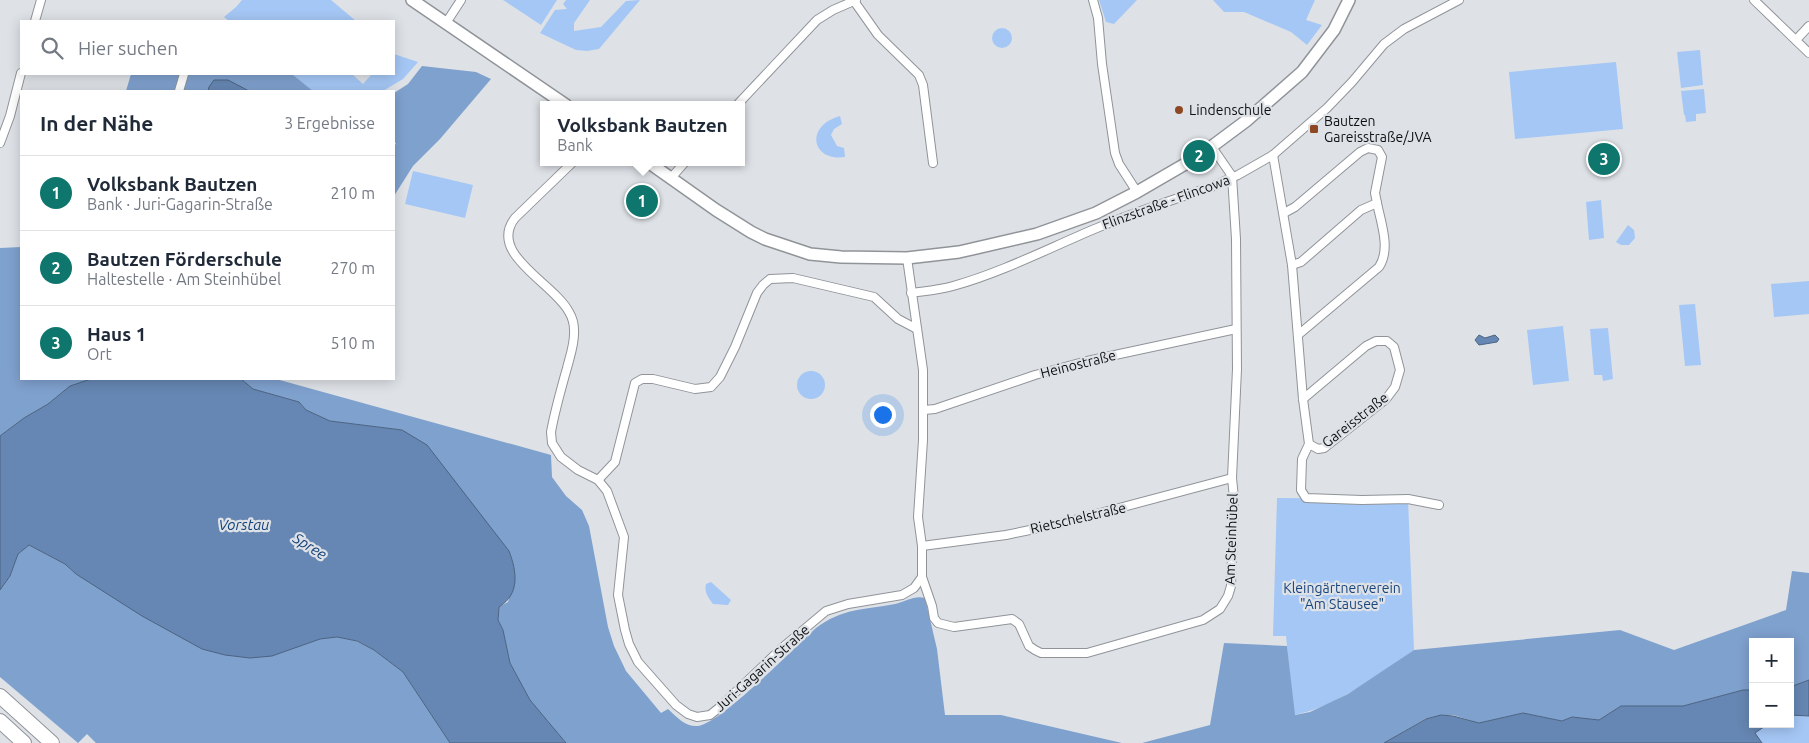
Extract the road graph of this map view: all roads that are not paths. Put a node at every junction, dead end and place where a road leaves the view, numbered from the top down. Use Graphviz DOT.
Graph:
graph roads {
  1 [pos="41,0"];
  2 [pos="412,0"];
  3 [pos="461,0"];
  4 [pos="1094,0"];
  5 [pos="1349,0"];
  6 [pos="1459,0"];
  7 [pos="1754,0"];
  8 [pos="855,1"];
  9 [pos="35,20"];
  10 [pos="446,23"];
  11 [pos="1809,26"];
  12 [pos="1796,40"];
  13 [pos="1809,53"];
  14 [pos="20,75"];
  15 [pos="184,75"];
  16 [pos="179,90"];
  17 [pos="560,101"];
  18 [pos="741,101"];
  19 [pos="0,143"];
  20 [pos="1212,147"];
  21 [pos="1273,155"];
  22 [pos="933,163"];
  23 [pos="569,166"];
  24 [pos="654,166"];
  25 [pos="682,166"];
  26 [pos="1232,176"];
  27 [pos="671,178"];
  28 [pos="1136,192"];
  29 [pos="1377,203"];
  30 [pos="1284,213"];
  31 [pos="908,258"];
  32 [pos="1292,265"];
  33 [pos="911,293"];
  34 [pos="917,329"];
  35 [pos="1236,329"];
  36 [pos="1298,335"];
  37 [pos="1303,399"];
  38 [pos="924,410"];
  39 [pos="1309,444"];
  40 [pos="1232,478"];
  41 [pos="598,480"];
  42 [pos="1439,505"];
  43 [pos="922,546"];
  44 [pos="922,577"];
  45 [pos="4,699"];
  46 [pos="0,721"];
  47 [pos="24,743"];
  48 [pos="52,743"];
  1 -- 9 [label="street"];
  2 -- 10 [label="street"];
  3 -- 10 [label="street"];
  4 -- 28 [label="street"];
  5 -- 20 [label="street"];
  6 -- 21 [label="street, Flinzstraße - Flincowa"];
  7 -- 12 [label="street"];
  8 -- 18 [label="street"];
  8 -- 22 [label="street"];
  10 -- 17 [label="street"];
  11 -- 12 [label="street"];
  12 -- 13 [label="street"];
  14 -- 19 [label="street"];
  15 -- 16 [label="street"];
  20 -- 26 [label="street"];
  20 -- 28 [label="street"];
  21 -- 26 [label="street, Flinzstraße - Flincowa"];
  21 -- 30 [label="street, Gareisstraße"];
  23 -- 41 [label="street"];
  24 -- 27 [label="street"];
  25 -- 27 [label="street"];
  26 -- 33 [label="street, Flinzstraße - Flincowa"];
  26 -- 35 [label="street, Am Steinhübel"];
  27 -- 31 [label="street"];
  28 -- 31 [label="street"];
  29 -- 30 [label="street"];
  29 -- 32 [label="street"];
  29 -- 36 [label="street"];
  30 -- 32 [label="street, Gareisstraße"];
  31 -- 33 [label="street"];
  32 -- 36 [label="street, Gareisstraße"];
  33 -- 34 [label="street"];
  34 -- 38 [label="street"];
  34 -- 41 [label="street"];
  35 -- 38 [label="street, Heinostraße"];
  35 -- 40 [label="street, Am Steinhübel"];
  36 -- 37 [label="street, Gareisstraße"];
  37 -- 39 [label="street, Gareisstraße"];
  37 -- 39 [label="street, Gareisstraße"];
  38 -- 43 [label="street"];
  39 -- 42 [label="street, Gareisstraße"];
  40 -- 43 [label="street, Rietschelstraße"];
  40 -- 44 [label="street, Am Steinhübel"];
  41 -- 44 [label="street, Juri-Gagarin-Straße"];
  43 -- 44 [label="street"];
  45 -- 48 [label="highway"];
  46 -- 47 [label="highway"];
}
